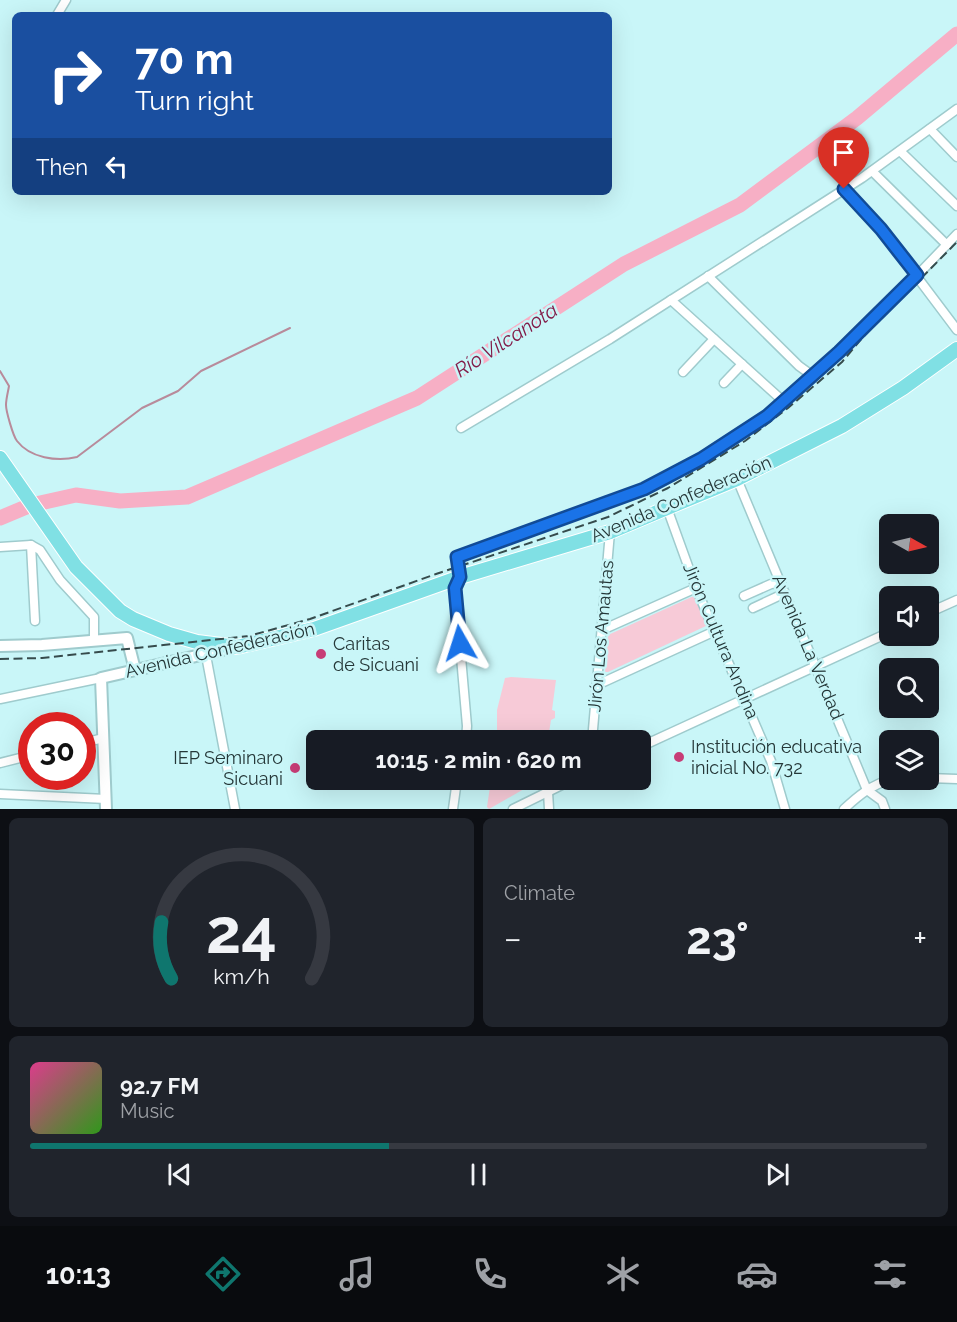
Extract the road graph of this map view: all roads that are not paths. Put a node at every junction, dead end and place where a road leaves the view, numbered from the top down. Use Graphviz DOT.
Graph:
graph roads {
  1 [pos="957,109"];
  2 [pos="930,129"];
  3 [pos="900,150"];
  4 [pos="957,157"];
  5 [pos="872,171"];
  6 [pos="844,189"];
  7 [pos="957,206"];
  8 [pos="957,234"];
  9 [pos="947,245"];
  10 [pos="917,275"];
  11 [pos="708,276"];
  12 [pos="671,300"];
  13 [pos="957,330"];
  14 [pos="714,339"];
  15 [pos="957,349"];
  16 [pos="742,364"];
  17 [pos="683,372"];
  18 [pos="813,376"];
  19 [pos="724,383"];
  20 [pos="783,401"];
  21 [pos="461,428"];
  22 [pos="0,458"];
  23 [pos="737,479"];
  24 [pos="667,508"];
  25 [pos="610,532"];
  26 [pos="31,545"];
  27 [pos="0,547"];
  28 [pos="460,577"];
  29 [pos="781,583"];
  30 [pos="696,588"];
  31 [pos="785,593"];
  32 [pos="744,596"];
  33 [pos="957,600"];
  34 [pos="753,608"];
  35 [pos="939,608"];
  36 [pos="133,619"];
  37 [pos="35,621"];
  38 [pos="602,630"];
  39 [pos="716,631"];
  40 [pos="879,637"];
  41 [pos="127,638"];
  42 [pos="94,641"];
  43 [pos="0,646"];
  44 [pos="205,649"];
  45 [pos="816,667"];
  46 [pos="135,670"];
  47 [pos="101,678"];
  48 [pos="597,685"];
  49 [pos="745,698"];
  50 [pos="0,699"];
  51 [pos="467,730"];
  52 [pos="593,730"];
  53 [pos="104,738"];
  54 [pos="96,740"];
  55 [pos="651,742"];
  56 [pos="18,758"];
  57 [pos="0,763"];
  58 [pos="939,778"];
  59 [pos="957,779"];
  60 [pos="879,783"];
  61 [pos="456,790"];
  62 [pos="552,790"];
  63 [pos="867,790"];
  64 [pos="548,792"];
  65 [pos="0,794"];
  66 [pos="106,804"];
  67 [pos="236,809"];
  68 [pos="453,809"];
  69 [pos="513,809"];
  70 [pos="549,809"];
  71 [pos="785,809"];
  72 [pos="844,809"];
  73 [pos="885,809"];
  1 -- 2 [label="street"];
  2 -- 3 [label="street"];
  2 -- 4 [label="street"];
  3 -- 5 [label="street"];
  3 -- 7 [label="street"];
  5 -- 6 [label="street"];
  5 -- 9 [label="street"];
  6 -- 10 [label="street"];
  6 -- 11 [label="street"];
  8 -- 9 [label="street"];
  9 -- 10 [label="street"];
  10 -- 13 [label="street"];
  10 -- 18 [label="street"];
  11 -- 12 [label="street"];
  11 -- 18 [label="street"];
  12 -- 14 [label="street"];
  12 -- 21 [label="street"];
  14 -- 16 [label="street"];
  14 -- 17 [label="street"];
  15 -- 23 [label="highway, Avenida Confederación"];
  16 -- 19 [label="street"];
  16 -- 20 [label="street"];
  18 -- 20 [label="street"];
  20 -- 28 [label="street"];
  22 -- 36 [label="highway"];
  23 -- 24 [label="highway, Avenida Confederación"];
  23 -- 29 [label="street, Avenida La Verdad"];
  24 -- 25 [label="highway, Avenida Confederación"];
  24 -- 30 [label="street, Jirón Cultura Andina"];
  25 -- 28 [label="highway, Avenida Confederación"];
  25 -- 38 [label="street, Jirón Los Amautas"];
  26 -- 27 [label="street"];
  26 -- 37 [label="street"];
  26 -- 42 [label="street"];
  28 -- 44 [label="highway, Avenida Confederación"];
  28 -- 51 [label="street"];
  29 -- 31 [label="street, Avenida La Verdad"];
  29 -- 32 [label="street"];
  30 -- 38 [label="street"];
  30 -- 39 [label="street, Jirón Cultura Andina"];
  31 -- 34 [label="street"];
  31 -- 45 [label="street, Avenida La Verdad"];
  33 -- 35 [label="street"];
  36 -- 41 [label="street"];
  36 -- 44 [label="highway"];
  38 -- 48 [label="street, Jirón Los Amautas"];
  39 -- 48 [label="street"];
  39 -- 49 [label="street, Jirón Cultura Andina"];
  40 -- 45 [label="street"];
  41 -- 42 [label="street"];
  41 -- 46 [label="street"];
  42 -- 43 [label="street"];
  44 -- 46 [label="street, Avenida Confederación"];
  44 -- 67 [label="street"];
  45 -- 49 [label="street"];
  45 -- 63 [label="street, Avenida La Verdad"];
  46 -- 47 [label="street, Avenida Confederación"];
  47 -- 50 [label="street, Avenida Confederación"];
  47 -- 53 [label="street"];
  48 -- 52 [label="street, Jirón Los Amautas"];
  49 -- 55 [label="street"];
  49 -- 71 [label="street, Jirón Cultura Andina"];
  53 -- 54 [label="street"];
  53 -- 66 [label="street"];
  56 -- 57 [label="street"];
  58 -- 59 [label="street"];
  60 -- 63 [label="street"];
  61 -- 68 [label="street"];
  62 -- 64 [label="street"];
  63 -- 72 [label="street"];
  63 -- 73 [label="street, Avenida La Verdad"];
  64 -- 69 [label="street"];
  64 -- 70 [label="street"];
  65 -- 66 [label="street"];
}
